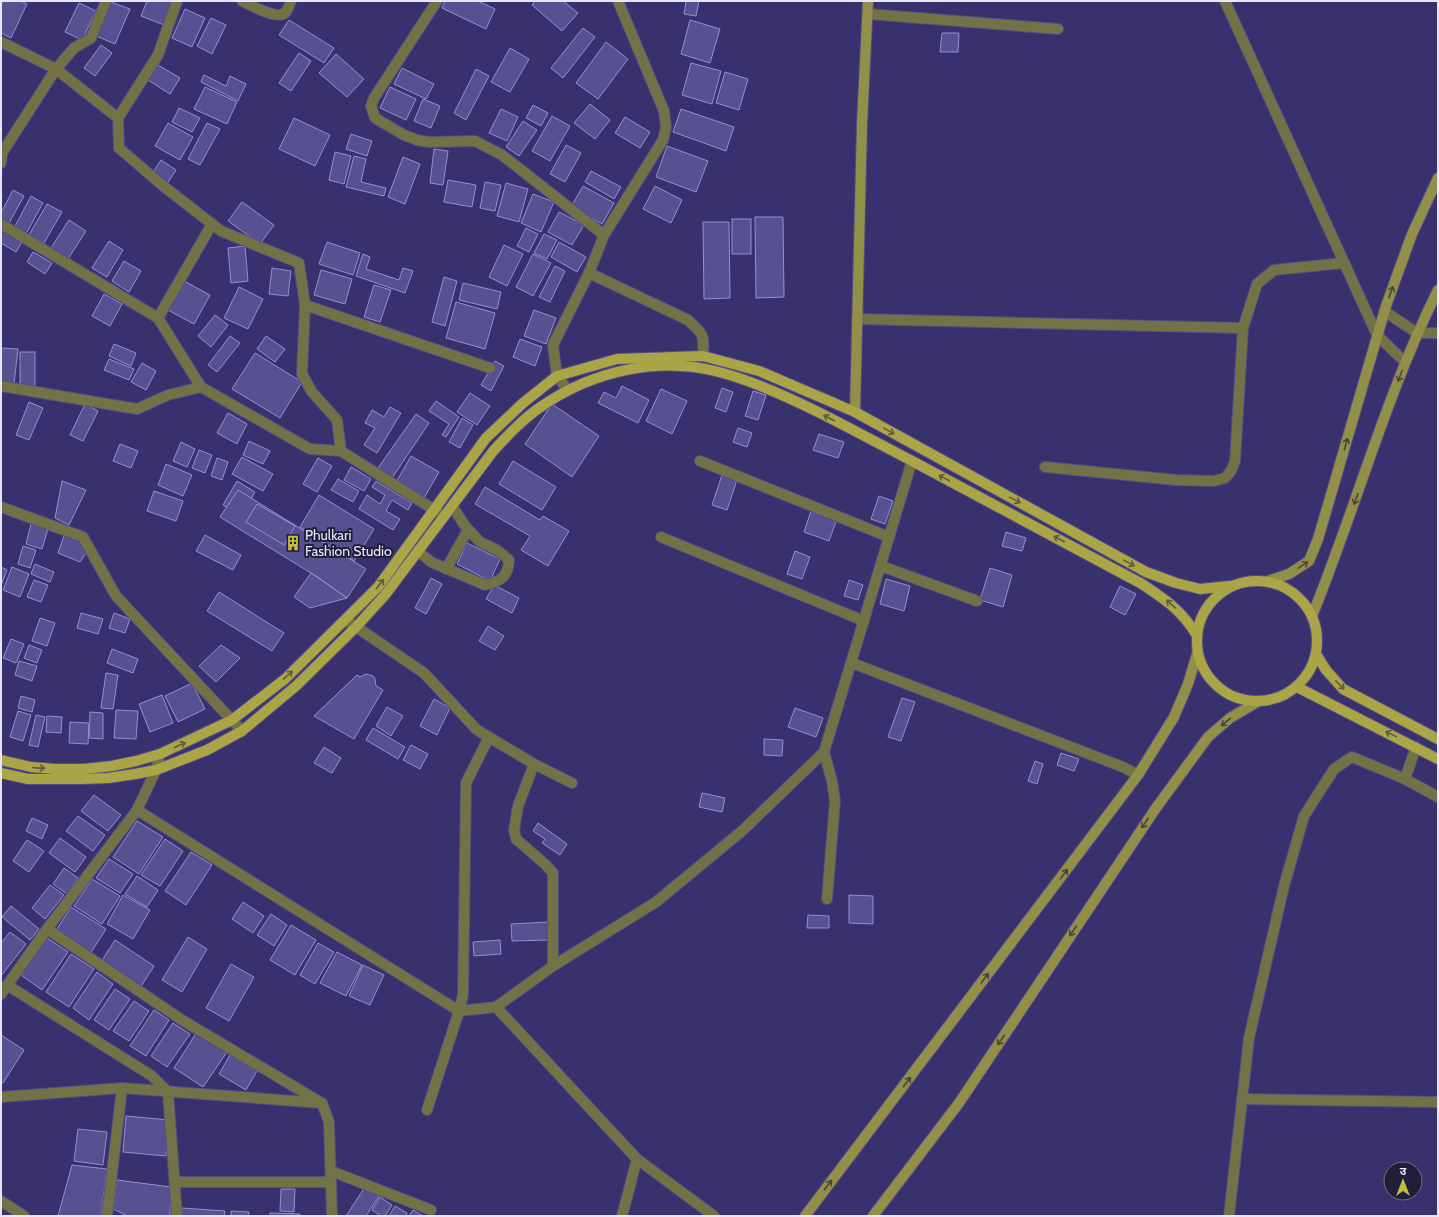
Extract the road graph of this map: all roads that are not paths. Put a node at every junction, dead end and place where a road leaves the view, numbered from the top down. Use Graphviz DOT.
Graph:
graph roads {
  1 [pos="106,1"];
  2 [pos="177,1"];
  3 [pos="242,1"];
  4 [pos="291,1"];
  5 [pos="437,1"];
  6 [pos="618,1"];
  7 [pos="868,1"];
  8 [pos="1225,1"];
  9 [pos="868,14"];
  10 [pos="1058,29"];
  11 [pos="1,42"];
  12 [pos="56,69"];
  13 [pos="118,118"];
  14 [pos="1,163"];
  15 [pos="1438,178"];
  16 [pos="1,224"];
  17 [pos="212,224"];
  18 [pos="604,235"];
  19 [pos="1344,263"];
  20 [pos="589,273"];
  21 [pos="1438,290"];
  22 [pos="306,305"];
  23 [pos="1384,311"];
  24 [pos="158,318"];
  25 [pos="857,319"];
  26 [pos="1243,328"];
  27 [pos="1417,333"];
  28 [pos="1438,333"];
  29 [pos="1377,335"];
  30 [pos="703,356"];
  31 [pos="1405,362"];
  32 [pos="490,368"];
  33 [pos="557,376"];
  34 [pos="1,386"];
  35 [pos="201,387"];
  36 [pos="568,390"];
  37 [pos="855,412"];
  38 [pos="341,451"];
  39 [pos="700,461"];
  40 [pos="912,461"];
  41 [pos="1045,467"];
  42 [pos="999,492"];
  43 [pos="992,504"];
  44 [pos="452,506"];
  45 [pos="1,507"];
  46 [pos="435,510"];
  47 [pos="444,516"];
  48 [pos="468,530"];
  49 [pos="661,537"];
  50 [pos="889,537"];
  51 [pos="418,552"];
  52 [pos="881,566"];
  53 [pos="446,569"];
  54 [pos="1268,581"];
  55 [pos="1230,586"];
  56 [pos="977,601"];
  57 [pos="1312,616"];
  58 [pos="346,620"];
  59 [pos="864,621"];
  60 [pos="356,627"];
  61 [pos="1196,634"];
  62 [pos="1197,654"];
  63 [pos="1316,654"];
  64 [pos="852,663"];
  65 [pos="1297,687"];
  66 [pos="1259,701"];
  67 [pos="232,720"];
  68 [pos="242,731"];
  69 [pos="489,736"];
  70 [pos="1438,739"];
  71 [pos="1416,747"];
  72 [pos="824,752"];
  73 [pos="160,754"];
  74 [pos="1438,759"];
  75 [pos="1,760"];
  76 [pos="534,764"];
  77 [pos="156,770"];
  78 [pos="1,773"];
  79 [pos="1138,775"];
  80 [pos="1405,779"];
  81 [pos="572,783"];
  82 [pos="1438,797"];
  83 [pos="137,810"];
  84 [pos="827,899"];
  85 [pos="47,929"];
  86 [pos="553,966"];
  87 [pos="8,985"];
  88 [pos="1,994"];
  89 [pos="496,1008"];
  90 [pos="459,1011"];
  91 [pos="122,1088"];
  92 [pos="168,1092"];
  93 [pos="1,1097"];
  94 [pos="1242,1099"];
  95 [pos="1438,1102"];
  96 [pos="322,1104"];
  97 [pos="427,1110"];
  98 [pos="637,1159"];
  99 [pos="331,1177"];
  100 [pos="176,1182"];
  101 [pos="1,1201"];
  102 [pos="431,1210"];
  103 [pos="24,1216"];
  104 [pos="107,1216"];
  105 [pos="178,1216"];
  106 [pos="332,1216"];
  107 [pos="622,1216"];
  108 [pos="714,1216"];
  109 [pos="805,1216"];
  110 [pos="873,1216"];
  111 [pos="1229,1216"];
  1 -- 12 [label="street"];
  2 -- 13 [label="street"];
  3 -- 4 [label="street"];
  5 -- 18 [label="street"];
  6 -- 18 [label="street"];
  7 -- 9 [label="street"];
  8 -- 19 [label="street"];
  9 -- 10 [label="street"];
  9 -- 25 [label="street"];
  11 -- 12 [label="street"];
  12 -- 13 [label="street"];
  12 -- 14 [label="street"];
  13 -- 17 [label="street"];
  23 -- 15 [label="street, one-way"];
  16 -- 24 [label="street"];
  17 -- 22 [label="street"];
  17 -- 24 [label="street"];
  18 -- 20 [label="street"];
  19 -- 26 [label="street"];
  19 -- 29 [label="street"];
  20 -- 30 [label="street"];
  20 -- 33 [label="street"];
  21 -- 27 [label="street"];
  22 -- 32 [label="street"];
  22 -- 38 [label="street"];
  23 -- 27 [label="street"];
  23 -- 29 [label="street"];
  24 -- 35 [label="street"];
  25 -- 26 [label="street"];
  25 -- 37 [label="street"];
  26 -- 41 [label="street"];
  27 -- 28 [label="street"];
  27 -- 31 [label="street"];
  29 -- 31 [label="street"];
  54 -- 29 [label="street, one-way"];
  30 -- 33 [label="main road"];
  30 -- 37 [label="main road"];
  31 -- 57 [label="street, one-way"];
  33 -- 36 [label="street"];
  33 -- 46 [label="main road"];
  34 -- 35 [label="street"];
  35 -- 38 [label="street"];
  40 -- 36 [label="main road, one-way"];
  36 -- 44 [label="main road"];
  37 -- 42 [label="main road, one-way"];
  38 -- 46 [label="street"];
  39 -- 50 [label="street"];
  43 -- 40 [label="main road, one-way"];
  40 -- 50 [label="street"];
  42 -- 43 [label="main road"];
  42 -- 55 [label="main road, one-way"];
  61 -- 43 [label="main road, one-way"];
  44 -- 47 [label="main road"];
  44 -- 48 [label="street"];
  45 -- 67 [label="street"];
  46 -- 47 [label="street"];
  58 -- 46 [label="main road, one-way"];
  47 -- 51 [label="main road"];
  48 -- 53 [label="street"];
  48 -- 53 [label="street"];
  49 -- 59 [label="street"];
  50 -- 52 [label="street"];
  51 -- 53 [label="street"];
  51 -- 60 [label="main road"];
  52 -- 56 [label="street"];
  52 -- 59 [label="street"];
  54 -- 55 [label="main road"];
  54 -- 57 [label="main road"];
  55 -- 61 [label="main road"];
  57 -- 63 [label="main road"];
  58 -- 60 [label="street"];
  67 -- 58 [label="main road, one-way"];
  59 -- 64 [label="street"];
  60 -- 68 [label="main road"];
  60 -- 69 [label="street"];
  61 -- 62 [label="main road"];
  62 -- 66 [label="main road"];
  62 -- 79 [label="street"];
  63 -- 65 [label="main road"];
  63 -- 70 [label="main road, one-way"];
  64 -- 72 [label="street"];
  64 -- 79 [label="street"];
  65 -- 66 [label="main road"];
  71 -- 65 [label="main road, one-way"];
  66 -- 110 [label="street, one-way"];
  67 -- 68 [label="street"];
  73 -- 67 [label="main road, one-way"];
  68 -- 77 [label="main road"];
  69 -- 76 [label="street"];
  69 -- 90 [label="street"];
  71 -- 74 [label="main road"];
  71 -- 80 [label="street"];
  72 -- 84 [label="street"];
  72 -- 86 [label="street"];
  75 -- 73 [label="main road, one-way"];
  73 -- 77 [label="street"];
  76 -- 81 [label="street"];
  76 -- 86 [label="street"];
  77 -- 78 [label="main road"];
  77 -- 83 [label="street"];
  109 -- 79 [label="street, one-way"];
  80 -- 82 [label="street"];
  80 -- 94 [label="street"];
  83 -- 85 [label="street"];
  83 -- 90 [label="street"];
  85 -- 87 [label="street"];
  85 -- 96 [label="street"];
  86 -- 89 [label="street"];
  87 -- 88 [label="street"];
  87 -- 92 [label="street"];
  89 -- 90 [label="street"];
  89 -- 98 [label="street"];
  90 -- 97 [label="street"];
  91 -- 92 [label="street"];
  91 -- 93 [label="street"];
  91 -- 104 [label="street"];
  92 -- 96 [label="street"];
  92 -- 100 [label="street"];
  94 -- 95 [label="street"];
  94 -- 111 [label="street"];
  96 -- 99 [label="street"];
  98 -- 107 [label="street"];
  98 -- 108 [label="street"];
  99 -- 100 [label="street"];
  99 -- 102 [label="street"];
  99 -- 106 [label="street"];
  100 -- 105 [label="street"];
  101 -- 103 [label="street"];
}
